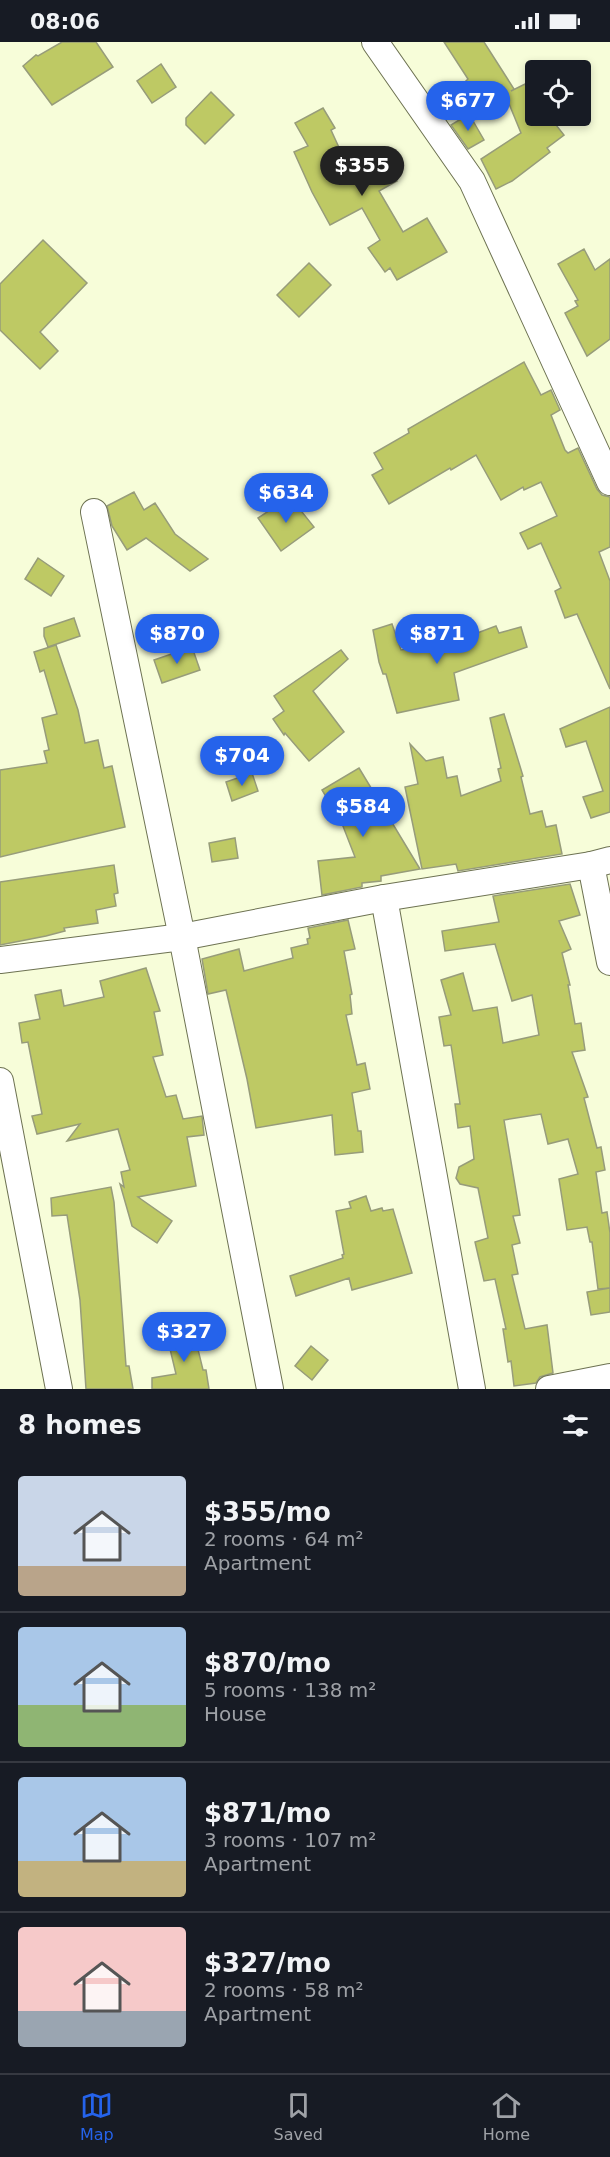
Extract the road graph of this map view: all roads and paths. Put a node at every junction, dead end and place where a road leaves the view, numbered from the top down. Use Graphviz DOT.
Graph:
graph roads {
  1 [pos="375,42"];
  2 [pos="610,482"];
  3 [pos="94,512"];
  4 [pos="601,862"];
  5 [pos="384,898"];
  6 [pos="182,937"];
  7 [pos="0,960"];
  8 [pos="610,962"];
  9 [pos="0,1081"];
  10 [pos="610,1377"];
  11 [pos="59,1389"];
  12 [pos="270,1389"];
  13 [pos="472,1389"];
  14 [pos="549,1389"];
  1 -- 2 [label="street"];
  3 -- 6 [label="street"];
  4 -- 5 [label="street"];
  4 -- 8 [label="street"];
  5 -- 6 [label="street"];
  5 -- 13 [label="street"];
  6 -- 7 [label="street"];
  6 -- 12 [label="street"];
  9 -- 11 [label="street"];
  10 -- 14 [label="street"];
}
